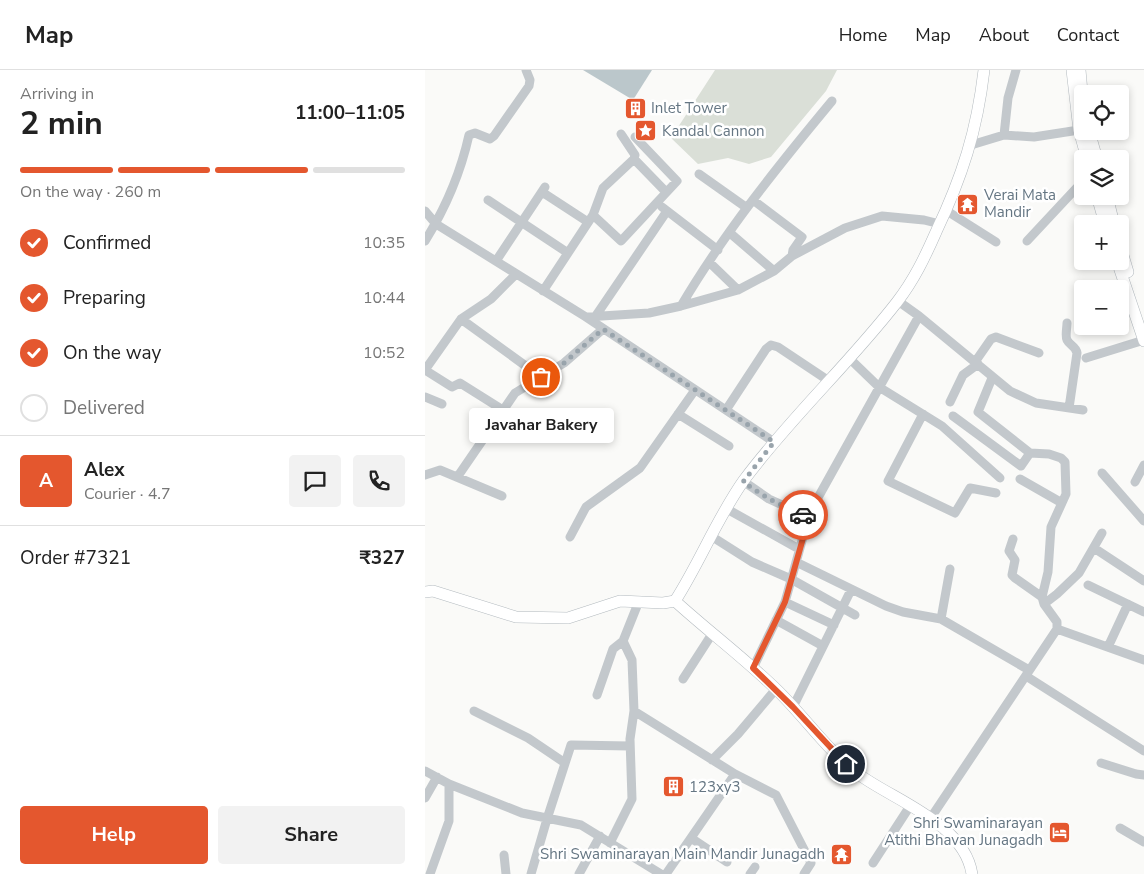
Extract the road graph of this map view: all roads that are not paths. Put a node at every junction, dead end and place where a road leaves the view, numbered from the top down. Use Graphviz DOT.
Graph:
graph roads {
  1 [pos="526,70"];
  2 [pos="984,70"];
  3 [pos="1016,70"];
  4 [pos="1072,70"];
  5 [pos="1080,70"];
  6 [pos="1076,85"];
  7 [pos="1080,85"];
  8 [pos="832,101"];
  9 [pos="1074,132"];
  10 [pos="621,134"];
  11 [pos="1004,135"];
  12 [pos="635,137"];
  13 [pos="971,146"];
  14 [pos="634,160"];
  15 [pos="699,174"];
  16 [pos="1074,191"];
  17 [pos="667,192"];
  18 [pos="488,200"];
  19 [pos="657,203"];
  20 [pos="750,204"];
  21 [pos="425,211"];
  22 [pos="667,211"];
  23 [pos="947,211"];
  24 [pos="590,218"];
  25 [pos="522,222"];
  26 [pos="436,224"];
  27 [pos="941,224"];
  28 [pos="729,233"];
  29 [pos="425,241"];
  30 [pos="1027,241"];
  31 [pos="996,242"];
  32 [pos="718,250"];
  33 [pos="568,253"];
  34 [pos="793,256"];
  35 [pos="496,261"];
  36 [pos="709,262"];
  37 [pos="1122,270"];
  38 [pos="1124,270"];
  39 [pos="774,271"];
  40 [pos="516,274"];
  41 [pos="1126,279"];
  42 [pos="738,290"];
  43 [pos="543,291"];
  44 [pos="898,301"];
  45 [pos="681,306"];
  46 [pos="919,316"];
  47 [pos="590,317"];
  48 [pos="461,319"];
  49 [pos="1144,322"];
  50 [pos="1067,323"];
  51 [pos="603,329"];
  52 [pos="1144,341"];
  53 [pos="1039,353"];
  54 [pos="849,358"];
  55 [pos="1086,358"];
  56 [pos="976,363"];
  57 [pos="425,370"];
  58 [pos="541,377"];
  59 [pos="992,378"];
  60 [pos="829,381"];
  61 [pos="879,387"];
  62 [pos="695,390"];
  63 [pos="425,397"];
  64 [pos="950,402"];
  65 [pos="442,404"];
  66 [pos="1069,408"];
  67 [pos="503,410"];
  68 [pos="726,410"];
  69 [pos="1083,410"];
  70 [pos="678,414"];
  71 [pos="923,414"];
  72 [pos="953,416"];
  73 [pos="774,442"];
  74 [pos="729,446"];
  75 [pos="1030,453"];
  76 [pos="1144,465"];
  77 [pos="1102,473"];
  78 [pos="425,475"];
  79 [pos="458,476"];
  80 [pos="1000,478"];
  81 [pos="1020,479"];
  82 [pos="743,482"];
  83 [pos="1135,482"];
  84 [pos="996,493"];
  85 [pos="502,496"];
  86 [pos="1062,503"];
  87 [pos="727,508"];
  88 [pos="809,517"];
  89 [pos="1144,521"];
  90 [pos="1102,533"];
  91 [pos="570,536"];
  92 [pos="711,536"];
  93 [pos="1013,538"];
  94 [pos="1094,548"];
  95 [pos="799,549"];
  96 [pos="796,562"];
  97 [pos="950,569"];
  98 [pos="791,579"];
  99 [pos="1144,581"];
  100 [pos="1088,584"];
  101 [pos="851,590"];
  102 [pos="425,592"];
  103 [pos="1043,600"];
  104 [pos="639,601"];
  105 [pos="675,602"];
  106 [pos="785,602"];
  107 [pos="1128,604"];
  108 [pos="842,608"];
  109 [pos="1144,612"];
  110 [pos="855,615"];
  111 [pos="941,619"];
  112 [pos="776,620"];
  113 [pos="833,625"];
  114 [pos="1057,629"];
  115 [pos="712,634"];
  116 [pos="623,641"];
  117 [pos="823,646"];
  118 [pos="1109,647"];
  119 [pos="1144,660"];
  120 [pos="753,668"];
  121 [pos="1027,673"];
  122 [pos="683,679"];
  123 [pos="775,689"];
  124 [pos="597,694"];
  125 [pos="793,707"];
  126 [pos="634,711"];
  127 [pos="474,712"];
  128 [pos="630,746"];
  129 [pos="1144,751"];
  130 [pos="712,760"];
  131 [pos="565,763"];
  132 [pos="1101,763"];
  133 [pos="425,771"];
  134 [pos="735,774"];
  135 [pos="1144,775"];
  136 [pos="437,777"];
  137 [pos="449,784"];
  138 [pos="425,798"];
  139 [pos="910,806"];
  140 [pos="547,819"];
  141 [pos="930,819"];
  142 [pos="1120,828"];
  143 [pos="600,836"];
  144 [pos="691,838"];
  145 [pos="1144,842"];
  146 [pos="610,843"];
  147 [pos="504,856"];
  148 [pos="727,862"];
  149 [pos="873,863"];
  150 [pos="430,874"];
  151 [pos="506,874"];
  152 [pos="531,874"];
  153 [pos="579,874"];
  154 [pos="661,874"];
  155 [pos="666,874"];
  156 [pos="804,874"];
  157 [pos="971,874"];
  1 -- 26 [label="street"];
  2 -- 13 [label="street"];
  3 -- 11 [label="street"];
  4 -- 6 [label="street"];
  5 -- 7 [label="street"];
  8 -- 20 [label="street"];
  9 -- 11 [label="street"];
  10 -- 14 [label="street"];
  11 -- 13 [label="street"];
  12 -- 17 [label="street"];
  13 -- 23 [label="street"];
  14 -- 17 [label="street"];
  14 -- 24 [label="street"];
  15 -- 20 [label="street"];
  16 -- 30 [label="street"];
  17 -- 19 [label="street"];
  18 -- 25 [label="street"];
  19 -- 22 [label="street"];
  19 -- 24 [label="street"];
  20 -- 28 [label="street"];
  20 -- 34 [label="street"];
  21 -- 26 [label="street"];
  22 -- 32 [label="street"];
  22 -- 47 [label="street"];
  23 -- 27 [label="street"];
  23 -- 31 [label="street"];
  24 -- 25 [label="street"];
  24 -- 33 [label="street"];
  25 -- 33 [label="street"];
  25 -- 35 [label="street"];
  26 -- 29 [label="street"];
  26 -- 35 [label="street"];
  27 -- 34 [label="street"];
  27 -- 44 [label="street"];
  28 -- 32 [label="street"];
  28 -- 39 [label="street"];
  32 -- 36 [label="street"];
  33 -- 43 [label="street"];
  34 -- 39 [label="street"];
  35 -- 40 [label="street"];
  36 -- 42 [label="street"];
  36 -- 45 [label="street"];
  37 -- 41 [label="street"];
  38 -- 41 [label="street"];
  39 -- 42 [label="street"];
  40 -- 43 [label="street"];
  40 -- 48 [label="street"];
  41 -- 49 [label="street"];
  41 -- 52 [label="street"];
  42 -- 45 [label="street"];
  43 -- 47 [label="street"];
  44 -- 46 [label="street"];
  44 -- 54 [label="street"];
  45 -- 47 [label="street"];
  46 -- 56 [label="street"];
  46 -- 61 [label="street"];
  47 -- 51 [label="street"];
  48 -- 57 [label="street"];
  48 -- 58 [label="street"];
  50 -- 66 [label="street"];
  51 -- 58 [label="street"];
  51 -- 62 [label="street"];
  52 -- 55 [label="street"];
  53 -- 56 [label="street"];
  54 -- 60 [label="street"];
  54 -- 61 [label="street"];
  56 -- 59 [label="street"];
  56 -- 64 [label="street"];
  57 -- 67 [label="street"];
  58 -- 67 [label="street"];
  59 -- 66 [label="street"];
  59 -- 75 [label="street"];
  60 -- 68 [label="street"];
  60 -- 73 [label="street"];
  61 -- 71 [label="street"];
  61 -- 88 [label="street"];
  62 -- 68 [label="street"];
  62 -- 70 [label="street"];
  63 -- 65 [label="street"];
  66 -- 69 [label="street"];
  67 -- 79 [label="street"];
  68 -- 73 [label="street"];
  70 -- 74 [label="street"];
  70 -- 91 [label="street"];
  71 -- 80 [label="street"];
  71 -- 84 [label="street"];
  72 -- 75 [label="street"];
  73 -- 82 [label="street"];
  75 -- 86 [label="street"];
  76 -- 83 [label="street"];
  77 -- 89 [label="street"];
  78 -- 79 [label="street"];
  79 -- 85 [label="street"];
  81 -- 86 [label="street"];
  82 -- 87 [label="street"];
  82 -- 88 [label="street"];
  86 -- 103 [label="street"];
  87 -- 92 [label="street"];
  87 -- 95 [label="street"];
  88 -- 95 [label="street"];
  90 -- 94 [label="street"];
  92 -- 98 [label="street"];
  92 -- 105 [label="street"];
  93 -- 103 [label="street"];
  94 -- 99 [label="street"];
  94 -- 103 [label="street"];
  95 -- 96 [label="street"];
  96 -- 98 [label="street"];
  96 -- 101 [label="street"];
  97 -- 111 [label="street"];
  98 -- 106 [label="street"];
  98 -- 108 [label="street"];
  100 -- 107 [label="street"];
  101 -- 108 [label="street"];
  101 -- 111 [label="street"];
  102 -- 104 [label="street"];
  103 -- 114 [label="street"];
  104 -- 105 [label="street"];
  104 -- 116 [label="street"];
  105 -- 115 [label="street"];
  106 -- 112 [label="street"];
  106 -- 113 [label="street"];
  107 -- 109 [label="street"];
  107 -- 118 [label="street"];
  108 -- 110 [label="street"];
  108 -- 113 [label="street"];
  111 -- 121 [label="street"];
  112 -- 117 [label="street"];
  112 -- 120 [label="street"];
  113 -- 117 [label="street"];
  114 -- 118 [label="street"];
  114 -- 121 [label="street"];
  115 -- 120 [label="street"];
  115 -- 122 [label="street"];
  116 -- 124 [label="street"];
  116 -- 126 [label="street"];
  117 -- 125 [label="street"];
  118 -- 119 [label="street"];
  120 -- 123 [label="street"];
  121 -- 129 [label="street"];
  121 -- 141 [label="street"];
  123 -- 125 [label="street"];
  123 -- 130 [label="street"];
  125 -- 139 [label="street"];
  126 -- 128 [label="street"];
  126 -- 130 [label="street"];
  127 -- 131 [label="street"];
  128 -- 131 [label="street"];
  128 -- 146 [label="street"];
  130 -- 134 [label="street"];
  131 -- 140 [label="street"];
  132 -- 135 [label="street"];
  133 -- 136 [label="street"];
  134 -- 144 [label="street"];
  134 -- 156 [label="street"];
  136 -- 137 [label="street"];
  136 -- 138 [label="street"];
  137 -- 140 [label="street"];
  137 -- 150 [label="street"];
  139 -- 141 [label="street"];
  139 -- 149 [label="street"];
  140 -- 143 [label="street"];
  140 -- 152 [label="street"];
  141 -- 157 [label="street"];
  142 -- 145 [label="street"];
  143 -- 146 [label="street"];
  143 -- 153 [label="street"];
  144 -- 148 [label="street"];
  144 -- 155 [label="street"];
  146 -- 154 [label="street"];
  147 -- 151 [label="street"];
}
